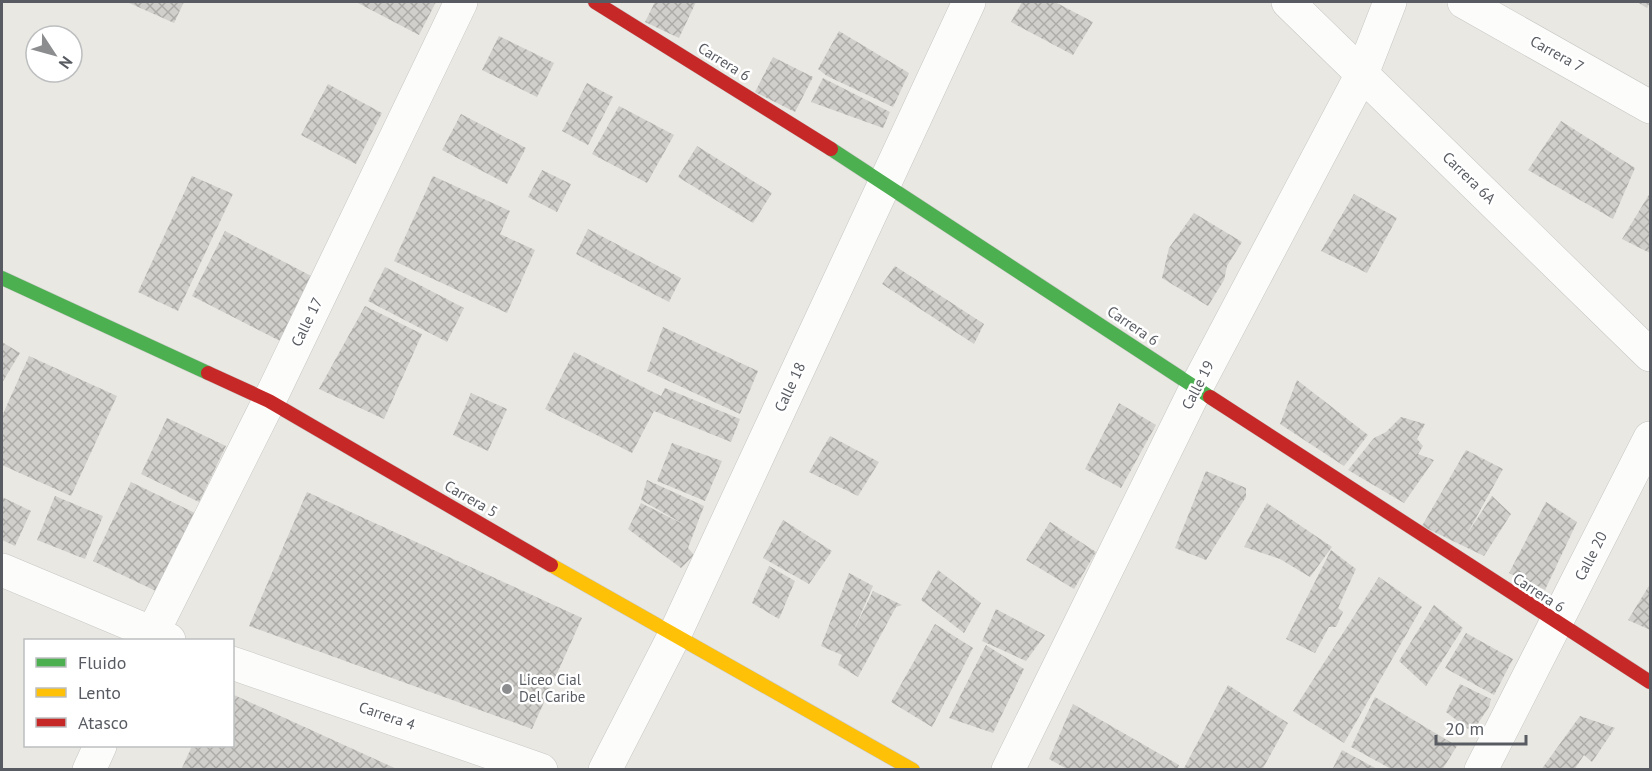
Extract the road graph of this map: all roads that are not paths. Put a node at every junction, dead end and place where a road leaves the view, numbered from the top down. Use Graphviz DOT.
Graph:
graph roads {
  1 [pos="461,2"];
  2 [pos="595,2"];
  3 [pos="969,2"];
  4 [pos="1288,2"];
  5 [pos="1390,2"];
  6 [pos="1464,2"];
  7 [pos="1362,74"];
  8 [pos="1650,107"];
  9 [pos="886,183"];
  10 [pos="2,278"];
  11 [pos="1650,355"];
  12 [pos="1196,388"];
  13 [pos="269,401"];
  14 [pos="1650,438"];
  15 [pos="2,570"];
  16 [pos="1557,624"];
  17 [pos="674,636"];
  18 [pos="157,639"];
  19 [pos="234,664"];
  20 [pos="1650,682"];
  21 [pos="100,747"];
  22 [pos="88,770"];
  23 [pos="541,770"];
  24 [pos="605,770"];
  25 [pos="913,770"];
  26 [pos="1008,770"];
  27 [pos="1481,770"];
  1 -- 13 [label="street, Calle 17"];
  2 -- 9 [label="street, Carrera 6"];
  3 -- 9 [label="street, Calle 18"];
  4 -- 7 [label="street, Carrera 6A"];
  5 -- 7 [label="street, Calle 19"];
  6 -- 8 [label="street, Carrera 7"];
  7 -- 11 [label="street, Carrera 6A"];
  7 -- 12 [label="street, Calle 19"];
  9 -- 12 [label="street, Carrera 6"];
  9 -- 17 [label="street, Calle 18"];
  10 -- 13 [label="street, Carrera 5"];
  12 -- 16 [label="street, Carrera 6"];
  12 -- 26 [label="street, Calle 19"];
  13 -- 17 [label="street, Carrera 5"];
  13 -- 18 [label="street, Calle 17"];
  14 -- 16 [label="street, Calle 20"];
  15 -- 18 [label="street"];
  16 -- 20 [label="street, Carrera 6"];
  16 -- 27 [label="street, Calle 20"];
  17 -- 24 [label="street, Calle 18"];
  17 -- 25 [label="street, Carrera 5"];
  19 -- 23 [label="street, Carrera 4"];
  21 -- 22 [label="street"];
}
